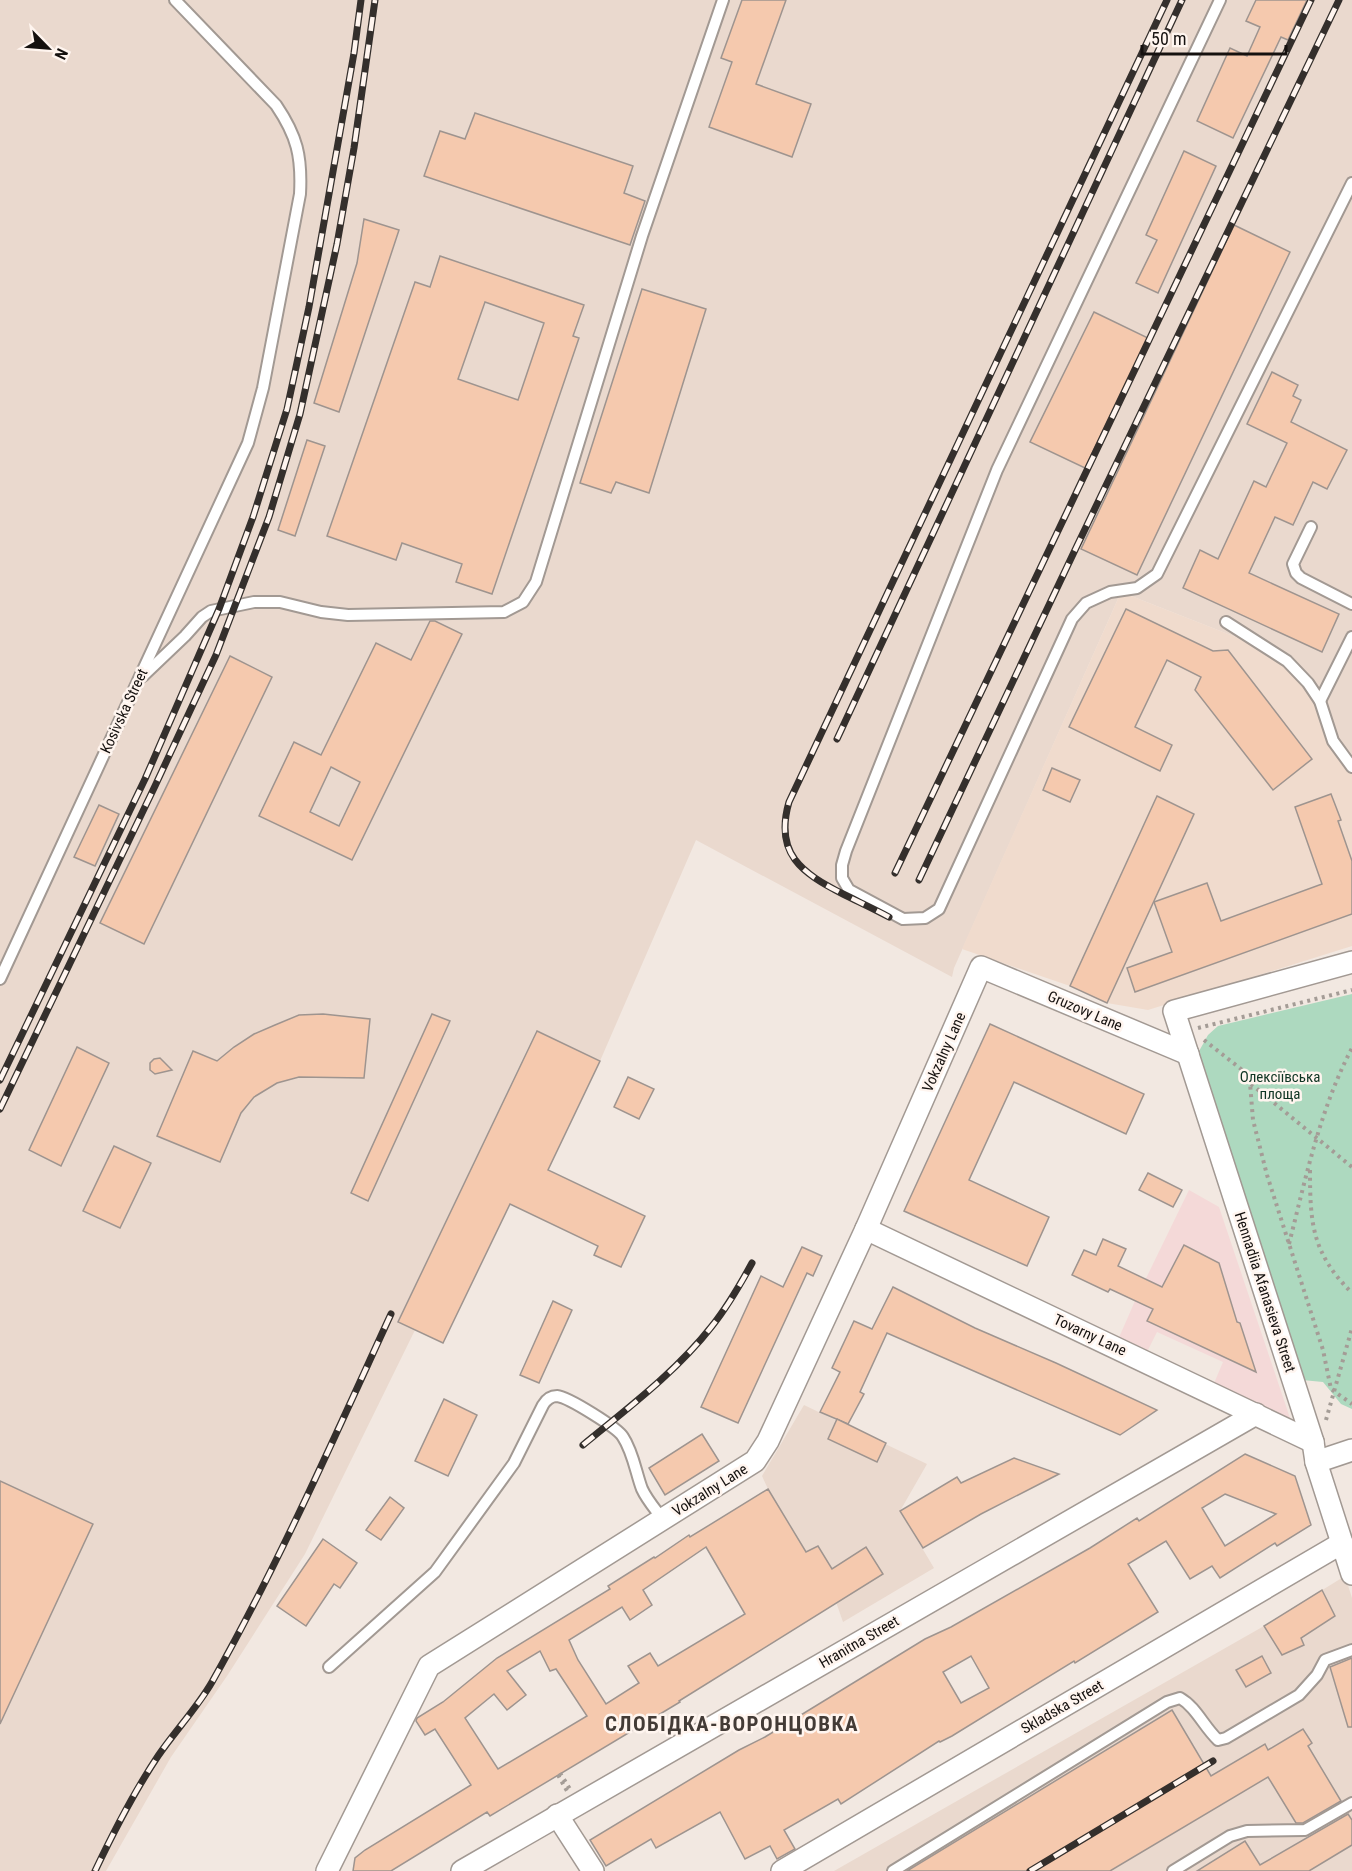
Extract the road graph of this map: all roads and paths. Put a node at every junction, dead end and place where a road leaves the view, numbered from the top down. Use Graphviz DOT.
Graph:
graph roads {
  1 [pos="175,0"];
  2 [pos="723,0"];
  3 [pos="1220,0"];
  4 [pos="1352,184"];
  5 [pos="1311,526"];
  6 [pos="1352,604"];
  7 [pos="1226,622"];
  8 [pos="1352,637"];
  9 [pos="138,681"];
  10 [pos="1320,701"];
  11 [pos="1352,767"];
  12 [pos="1352,962"];
  13 [pos="981,967"];
  14 [pos="0,979"];
  15 [pos="1352,990"];
  16 [pos="1352,1048"];
  17 [pos="1188,1054"];
  18 [pos="1250,1083"];
  19 [pos="1317,1139"];
  20 [pos="1310,1163"];
  21 [pos="1352,1167"];
  22 [pos="867,1229"];
  23 [pos="1289,1244"];
  24 [pos="1352,1293"];
  25 [pos="1352,1328"];
  26 [pos="1335,1393"];
  27 [pos="1352,1404"];
  28 [pos="1256,1414"];
  29 [pos="1352,1450"];
  30 [pos="1315,1452"];
  31 [pos="663,1520"];
  32 [pos="1342,1543"];
  33 [pos="1352,1574"];
  34 [pos="1352,1650"];
  35 [pos="329,1667"];
  36 [pos="559,1774"];
  37 [pos="569,1791"];
  38 [pos="1352,1803"];
  39 [pos="557,1815"];
  40 [pos="327,1871"];
  41 [pos="462,1871"];
  42 [pos="592,1871"];
  43 [pos="782,1871"];
  44 [pos="893,1871"];
  45 [pos="1173,1871"];
  1 -- 9 [label="lane, Kosivska Street"];
  2 -- 9 [label="lane"];
  3 -- 4 [label="lane"];
  5 -- 6 [label="lane"];
  7 -- 10 [label="lane"];
  8 -- 10 [label="lane"];
  9 -- 14 [label="lane, Kosivska Street"];
  10 -- 11 [label="lane"];
  12 -- 17 [label="street, Hennadiia Afanasieva Street"];
  13 -- 17 [label="street, Gruzovy Lane"];
  13 -- 22 [label="street, Vokzalny Lane"];
  15 -- 18 [label="path"];
  16 -- 19 [label="path"];
  17 -- 30 [label="street, Hennadiia Afanasieva Street"];
  18 -- 19 [label="path"];
  18 -- 23 [label="path"];
  19 -- 20 [label="path"];
  19 -- 21 [label="path"];
  20 -- 23 [label="path"];
  20 -- 24 [label="path"];
  22 -- 28 [label="street, Tovarny Lane"];
  22 -- 31 [label="street, Vokzalny Lane"];
  23 -- 26 [label="path"];
  25 -- 26 [label="path"];
  26 -- 27 [label="path"];
  26 -- 30 [label="path"];
  28 -- 30 [label="street, Tovarny Lane"];
  28 -- 39 [label="street, Hranitna Street"];
  29 -- 30 [label="street"];
  30 -- 32 [label="street, Hennadiia Afanasieva Street"];
  31 -- 35 [label="lane"];
  31 -- 40 [label="street, Vokzalny Lane"];
  32 -- 33 [label="street, Hennadiia Afanasieva Street"];
  32 -- 43 [label="street, Skladska Street"];
  34 -- 44 [label="lane"];
  36 -- 37 [label="path"];
  38 -- 45 [label="lane"];
  39 -- 41 [label="street, Hranitna Street"];
  39 -- 42 [label="street"];
}
